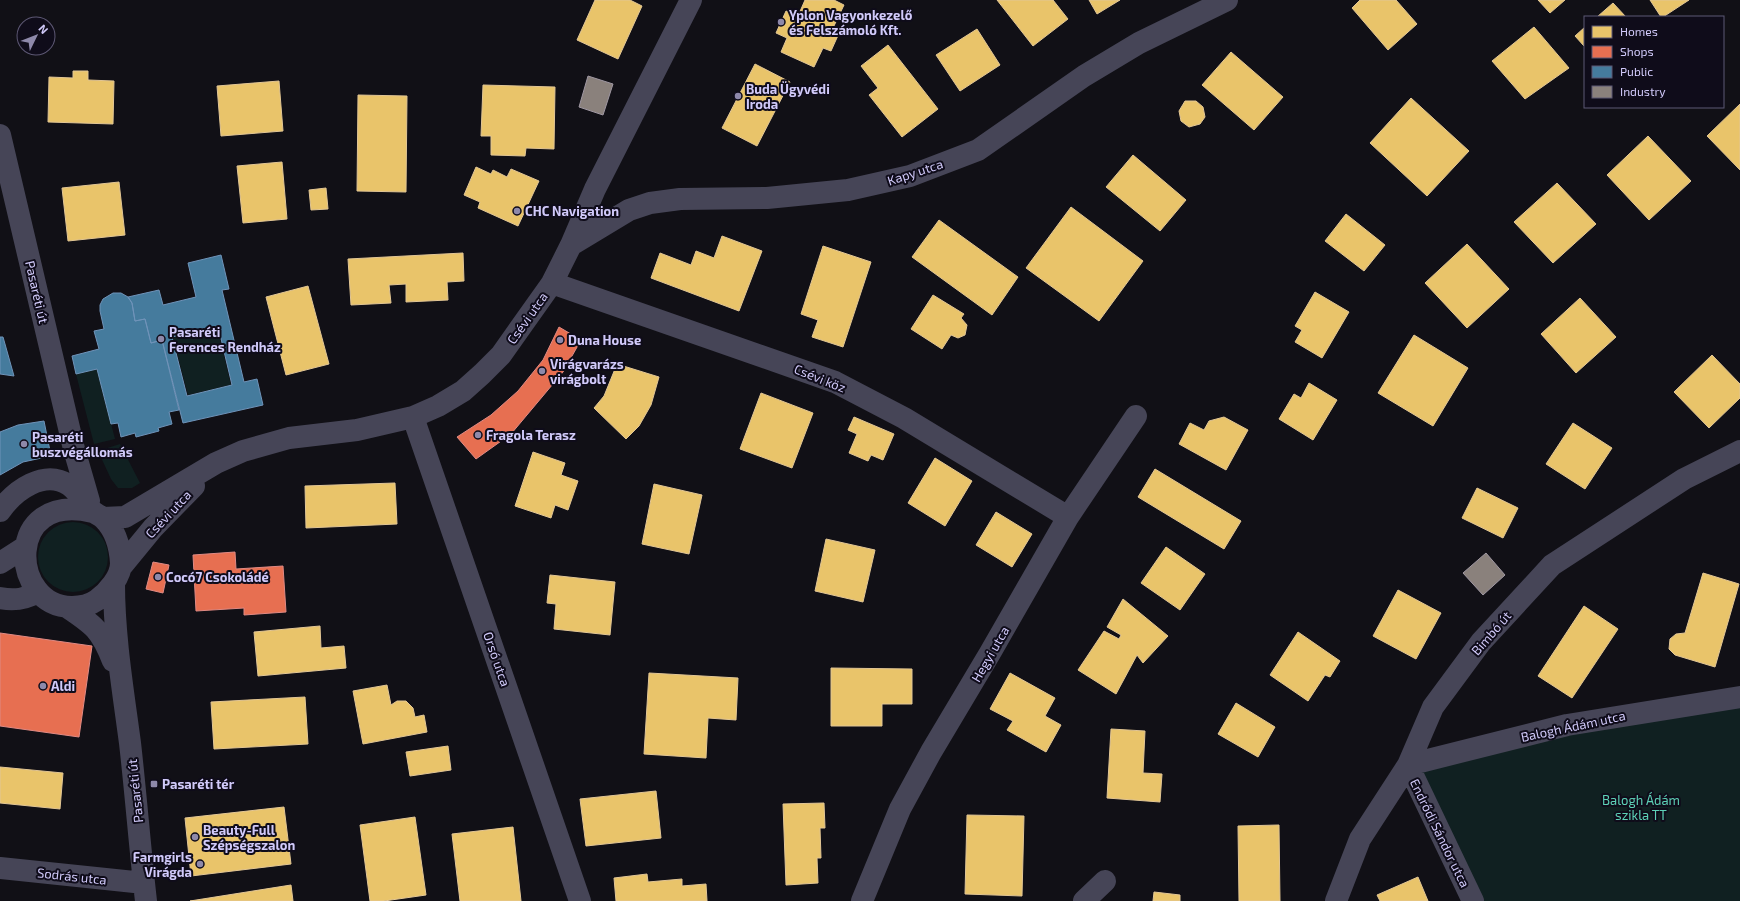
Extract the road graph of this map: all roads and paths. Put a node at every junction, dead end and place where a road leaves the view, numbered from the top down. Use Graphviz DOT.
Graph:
graph roads {
  1 [pos="691,0"];
  2 [pos="1227,0"];
  3 [pos="0,135"];
  4 [pos="571,245"];
  5 [pos="552,282"];
  6 [pos="1136,416"];
  7 [pos="413,417"];
  8 [pos="74,449"];
  9 [pos="1740,451"];
  10 [pos="216,463"];
  11 [pos="71,486"];
  12 [pos="61,509"];
  13 [pos="0,511"];
  14 [pos="98,515"];
  15 [pos="1068,517"];
  16 [pos="25,547"];
  17 [pos="0,563"];
  18 [pos="117,575"];
  19 [pos="38,592"];
  20 [pos="3,596"];
  21 [pos="67,607"];
  22 [pos="122,681"];
  23 [pos="1740,697"];
  24 [pos="1408,765"];
  25 [pos="0,868"];
  26 [pos="1105,881"];
  27 [pos="145,892"];
  28 [pos="580,901"];
  29 [pos="862,901"];
  30 [pos="1084,901"];
  31 [pos="1336,901"];
  32 [pos="1473,901"];
  1 -- 4 [label="street, Csévi utca"];
  2 -- 4 [label="street, Kapy utca"];
  3 -- 8 [label="street, Pasaréti út"];
  4 -- 5 [label="street, Csévi utca"];
  5 -- 7 [label="street, Csévi utca"];
  5 -- 15 [label="street, Csévi köz"];
  6 -- 15 [label="street, Hegyi utca"];
  7 -- 10 [label="street, Csévi utca"];
  7 -- 28 [label="street, Orsó utca"];
  8 -- 11 [label="street, Pasaréti út"];
  8 -- 14 [label="street, Pasaréti út"];
  9 -- 24 [label="street, Bimbó út"];
  10 -- 14 [label="street, Csévi utca"];
  10 -- 18 [label="street, Csévi utca"];
  11 -- 12 [label="street, Pasaréti út"];
  11 -- 13 [label="street"];
  11 -- 14 [label="street"];
  12 -- 14 [label="street"];
  12 -- 16 [label="street"];
  14 -- 18 [label="street"];
  15 -- 29 [label="street, Hegyi utca"];
  16 -- 17 [label="street"];
  16 -- 19 [label="street"];
  18 -- 21 [label="street"];
  18 -- 22 [label="street, Pasaréti út"];
  19 -- 20 [label="street"];
  19 -- 21 [label="street"];
  21 -- 22 [label="street, Pasaréti út"];
  22 -- 27 [label="street, Pasaréti út"];
  23 -- 24 [label="street, Balogh Ádám utca"];
  24 -- 31 [label="street, Bimbó út"];
  24 -- 32 [label="street, Endrődi Sándor utca"];
  25 -- 27 [label="street, Sodrás utca"];
  26 -- 30 [label="street"];
}
